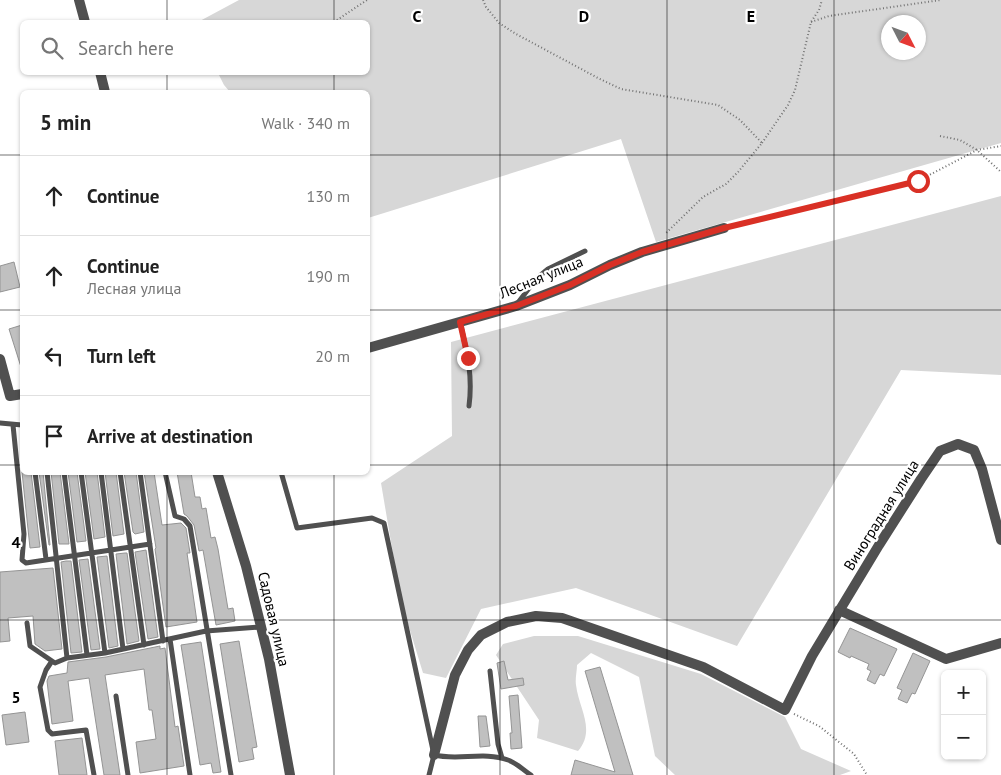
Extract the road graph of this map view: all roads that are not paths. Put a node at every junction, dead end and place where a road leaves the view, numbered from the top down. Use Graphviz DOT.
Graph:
graph roads {
  1 [pos="79,0"];
  2 [pos="84,20"];
  3 [pos="101,75"];
  4 [pos="105,90"];
  5 [pos="724,228"];
  6 [pos="585,251"];
  7 [pos="516,306"];
  8 [pos="460,322"];
  9 [pos="370,347"];
  10 [pos="0,359"];
  11 [pos="20,394"];
  12 [pos="469,406"];
  13 [pos="0,422"];
  14 [pos="20,425"];
  15 [pos="13,426"];
  16 [pos="36,475"];
  17 [pos="47,475"];
  18 [pos="64,475"];
  19 [pos="81,475"];
  20 [pos="101,475"];
  21 [pos="120,475"];
  22 [pos="140,475"];
  23 [pos="166,475"];
  24 [pos="218,475"];
  25 [pos="281,475"];
  26 [pos="1001,540"];
  27 [pos="150,544"];
  28 [pos="130,546"];
  29 [pos="111,549"];
  30 [pos="92,552"];
  31 [pos="74,555"];
  32 [pos="57,557"];
  33 [pos="46,559"];
  34 [pos="839,610"];
  35 [pos="27,622"];
  36 [pos="261,627"];
  37 [pos="206,631"];
  38 [pos="170,639"];
  39 [pos="163,641"];
  40 [pos="1001,644"];
  41 [pos="144,645"];
  42 [pos="123,649"];
  43 [pos="105,653"];
  44 [pos="87,655"];
  45 [pos="67,658"];
  46 [pos="52,661"];
  47 [pos="490,670"];
  48 [pos="116,696"];
  49 [pos="434,755"];
  50 [pos="502,758"];
  51 [pos="94,775"];
  52 [pos="128,775"];
  53 [pos="190,775"];
  54 [pos="231,775"];
  55 [pos="290,775"];
  56 [pos="429,775"];
  57 [pos="531,775"];
  1 -- 2 [label="street"];
  3 -- 4 [label="street"];
  5 -- 7 [label="street, Лесная улица"];
  6 -- 7 [label="lane"];
  7 -- 8 [label="street, Лесная улица"];
  8 -- 9 [label="street, Лесная улица"];
  8 -- 12 [label="lane"];
  10 -- 11 [label="street"];
  13 -- 15 [label="lane"];
  14 -- 15 [label="lane"];
  15 -- 33 [label="lane"];
  16 -- 33 [label="lane"];
  17 -- 32 [label="lane"];
  18 -- 31 [label="lane"];
  19 -- 30 [label="lane"];
  20 -- 29 [label="lane"];
  21 -- 28 [label="lane"];
  22 -- 27 [label="lane"];
  23 -- 37 [label="lane"];
  24 -- 36 [label="street, Садовая улица"];
  25 -- 49 [label="lane"];
  26 -- 34 [label="street, Виноградная улица"];
  27 -- 28 [label="lane"];
  27 -- 39 [label="lane"];
  28 -- 29 [label="lane"];
  28 -- 41 [label="lane"];
  29 -- 30 [label="lane"];
  29 -- 42 [label="lane"];
  30 -- 31 [label="lane"];
  30 -- 43 [label="lane"];
  31 -- 32 [label="lane"];
  31 -- 44 [label="lane"];
  32 -- 33 [label="lane"];
  32 -- 45 [label="lane"];
  34 -- 40 [label="street"];
  34 -- 49 [label="street, Виноградная улица"];
  35 -- 46 [label="lane"];
  36 -- 37 [label="lane"];
  36 -- 55 [label="street, Садовая улица"];
  37 -- 38 [label="lane"];
  37 -- 54 [label="lane"];
  38 -- 39 [label="lane"];
  38 -- 53 [label="lane"];
  39 -- 41 [label="lane"];
  41 -- 42 [label="lane"];
  42 -- 43 [label="lane"];
  43 -- 44 [label="lane"];
  44 -- 45 [label="lane"];
  45 -- 46 [label="lane"];
  46 -- 51 [label="lane"];
  47 -- 50 [label="lane"];
  48 -- 52 [label="lane"];
  49 -- 50 [label="lane"];
  49 -- 56 [label="lane"];
  50 -- 57 [label="lane"];
}
